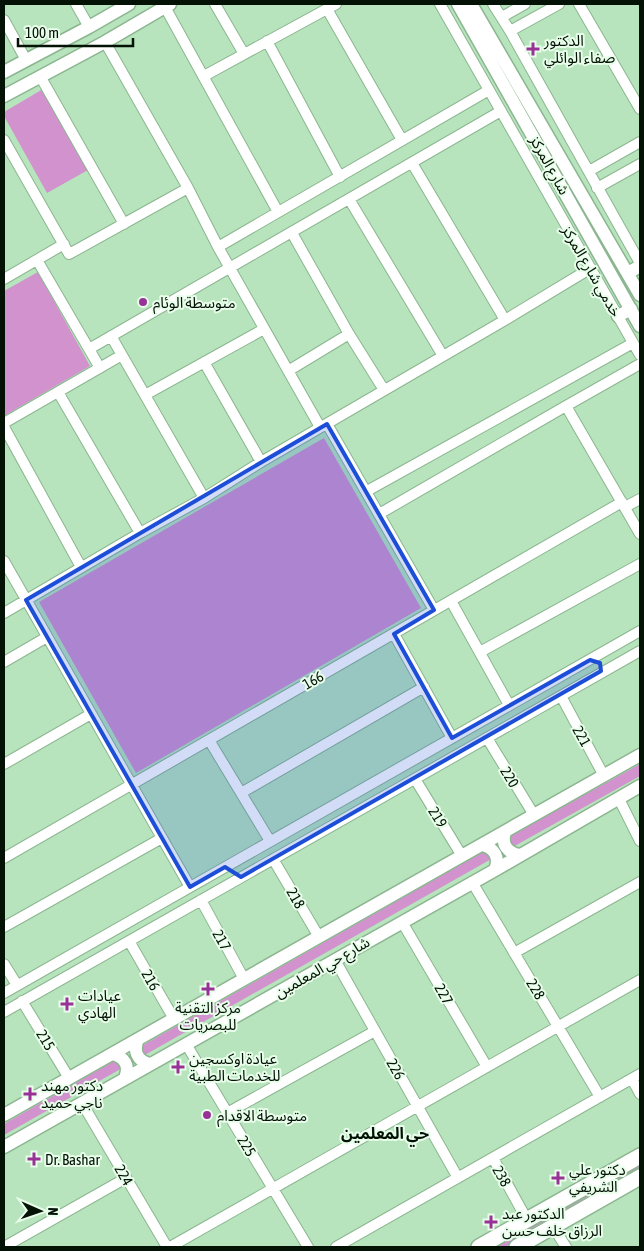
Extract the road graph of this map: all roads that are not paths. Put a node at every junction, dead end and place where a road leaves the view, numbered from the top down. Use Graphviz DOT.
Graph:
graph roads {
  1 [pos="76,4"];
  2 [pos="129,4"];
  3 [pos="215,4"];
  4 [pos="440,4"];
  5 [pos="458,4"];
  6 [pos="471,4"];
  7 [pos="493,4"];
  8 [pos="525,4"];
  9 [pos="559,4"];
  10 [pos="579,4"];
  11 [pos="168,5"];
  12 [pos="332,6"];
  13 [pos="502,17"];
  14 [pos="4,20"];
  15 [pos="88,27"];
  16 [pos="510,31"];
  17 [pos="267,41"];
  18 [pos="105,42"];
  19 [pos="244,54"];
  20 [pos="26,60"];
  21 [pos="4,72"];
  22 [pos="40,76"];
  23 [pos="204,76"];
  24 [pos="489,90"];
  25 [pos="4,96"];
  26 [pos="640,109"];
  27 [pos="501,112"];
  28 [pos="4,140"];
  29 [pos="402,140"];
  30 [pos="640,142"];
  31 [pos="412,163"];
  32 [pos="640,164"];
  33 [pos="588,172"];
  34 [pos="340,177"];
  35 [pos="188,188"];
  36 [pos="597,188"];
  37 [pos="350,199"];
  38 [pos="278,212"];
  39 [pos="124,224"];
  40 [pos="292,233"];
  41 [pos="64,244"];
  42 [pos="218,247"];
  43 [pos="37,260"];
  44 [pos="640,264"];
  45 [pos="230,268"];
  46 [pos="591,268"];
  47 [pos="628,273"];
  48 [pos="4,279"];
  49 [pos="640,295"];
  50 [pos="631,309"];
  51 [pos="618,316"];
  52 [pos="505,320"];
  53 [pos="640,326"];
  54 [pos="264,329"];
  55 [pos="349,334"];
  56 [pos="112,336"];
  57 [pos="633,343"];
  58 [pos="89,349"];
  59 [pos="122,355"];
  60 [pos="443,356"];
  61 [pos="640,356"];
  62 [pos="204,362"];
  63 [pos="640,364"];
  64 [pos="100,368"];
  65 [pos="288,372"];
  66 [pos="384,390"];
  67 [pos="58,392"];
  68 [pos="145,395"];
  69 [pos="566,406"];
  70 [pos="4,423"];
  71 [pos="324,425"];
  72 [pos="4,428"];
  73 [pos="261,462"];
  74 [pos="367,491"];
  75 [pos="204,498"];
  76 [pos="640,499"];
  77 [pos="624,505"];
  78 [pos="379,514"];
  79 [pos="140,533"];
  80 [pos="640,534"];
  81 [pos="4,561"];
  82 [pos="640,564"];
  83 [pos="82,567"];
  84 [pos="26,600"];
  85 [pos="451,601"];
  86 [pos="434,610"];
  87 [pos="4,613"];
  88 [pos="640,631"];
  89 [pos="394,634"];
  90 [pos="47,637"];
  91 [pos="610,648"];
  92 [pos="640,651"];
  93 [pos="480,652"];
  94 [pos="590,660"];
  95 [pos="4,662"];
  96 [pos="619,663"];
  97 [pos="599,674"];
  98 [pos="424,687"];
  99 [pos="561,696"];
  100 [pos="510,705"];
  101 [pos="92,714"];
  102 [pos="452,738"];
  103 [pos="487,738"];
  104 [pos="209,740"];
  105 [pos="640,755"];
  106 [pos="4,764"];
  107 [pos="604,776"];
  108 [pos="415,779"];
  109 [pos="132,784"];
  110 [pos="640,786"];
  111 [pos="241,793"];
  112 [pos="619,799"];
  113 [pos="534,815"];
  114 [pos="505,832"];
  115 [pos="162,838"];
  116 [pos="270,841"];
  117 [pos="640,841"];
  118 [pos="482,845"];
  119 [pos="520,855"];
  120 [pos="462,856"];
  121 [pos="4,858"];
  122 [pos="274,859"];
  123 [pos="233,862"];
  124 [pos="495,870"];
  125 [pos="213,874"];
  126 [pos="241,877"];
  127 [pos="472,882"];
  128 [pos="640,882"];
  129 [pos="190,886"];
  130 [pos="222,888"];
  131 [pos="201,900"];
  132 [pos="402,922"];
  133 [pos="4,927"];
  134 [pos="319,937"];
  135 [pos="129,941"];
  136 [pos="514,953"];
  137 [pos="335,960"];
  138 [pos="4,964"];
  139 [pos="244,979"];
  140 [pos="640,980"];
  141 [pos="17,985"];
  142 [pos="4,993"];
  143 [pos="22,1001"];
  144 [pos="4,1011"];
  145 [pos="174,1019"];
  146 [pos="558,1027"];
  147 [pos="374,1030"];
  148 [pos="138,1039"];
  149 [pos="186,1044"];
  150 [pos="112,1054"];
  151 [pos="150,1064"];
  152 [pos="487,1067"];
  153 [pos="636,1077"];
  154 [pos="69,1078"];
  155 [pos="125,1078"];
  156 [pos="640,1094"];
  157 [pos="600,1097"];
  158 [pos="82,1102"];
  159 [pos="418,1107"];
  160 [pos="227,1113"];
  161 [pos="4,1115"];
  162 [pos="4,1147"];
  163 [pos="640,1156"];
  164 [pos="492,1158"];
  165 [pos="640,1177"];
  166 [pos="126,1178"];
  167 [pos="458,1178"];
  168 [pos="273,1189"];
  169 [pos="527,1220"];
  170 [pos="553,1227"];
  171 [pos="348,1244"];
  172 [pos="4,1247"];
  173 [pos="168,1247"];
  174 [pos="308,1247"];
  175 [pos="336,1247"];
  176 [pos="479,1247"];
  177 [pos="517,1247"];
  178 [pos="566,1247"];
  1 -- 15 [label="street"];
  2 -- 15 [label="main road"];
  3 -- 19 [label="street"];
  4 -- 24 [label="street, خدمي شارع المركز"];
  5 -- 50 [label="main road, شارع المركز"];
  6 -- 47 [label="main road, شارع المركز"];
  7 -- 13 [label="street"];
  8 -- 13 [label="street"];
  9 -- 16 [label="street"];
  10 -- 26 [label="street"];
  11 -- 18 [label="main road"];
  11 -- 23 [label="street"];
  12 -- 17 [label="street"];
  12 -- 29 [label="street"];
  13 -- 16 [label="street"];
  14 -- 20 [label="street"];
  15 -- 20 [label="main road"];
  16 -- 33 [label="street"];
  17 -- 19 [label="street"];
  17 -- 34 [label="street"];
  18 -- 22 [label="main road"];
  18 -- 35 [label="street"];
  19 -- 23 [label="street"];
  20 -- 21 [label="main road"];
  22 -- 25 [label="main road"];
  22 -- 39 [label="street"];
  23 -- 38 [label="street"];
  24 -- 27 [label="street, خدمي شارع المركز"];
  24 -- 29 [label="street"];
  27 -- 31 [label="street"];
  27 -- 46 [label="street, خدمي شارع المركز"];
  28 -- 41 [label="street"];
  29 -- 34 [label="street"];
  30 -- 33 [label="street"];
  31 -- 37 [label="street"];
  31 -- 52 [label="street"];
  32 -- 36 [label="street"];
  33 -- 36 [label="street"];
  34 -- 38 [label="street"];
  35 -- 39 [label="street"];
  35 -- 42 [label="street"];
  36 -- 44 [label="street"];
  37 -- 40 [label="street"];
  37 -- 60 [label="street"];
  38 -- 42 [label="street"];
  39 -- 41 [label="street"];
  40 -- 45 [label="street"];
  40 -- 55 [label="street"];
  41 -- 43 [label="street"];
  42 -- 45 [label="street"];
  43 -- 48 [label="street"];
  43 -- 58 [label="street"];
  44 -- 47 [label="main road"];
  45 -- 54 [label="street"];
  45 -- 56 [label="street"];
  46 -- 51 [label="street, خدمي شارع المركز"];
  46 -- 52 [label="street"];
  47 -- 49 [label="main road, شارع المركز"];
  50 -- 51 [label="main road"];
  50 -- 53 [label="main road, شارع المركز"];
  51 -- 57 [label="street, خدمي شارع المركز"];
  52 -- 60 [label="street"];
  54 -- 62 [label="street"];
  54 -- 65 [label="street"];
  55 -- 65 [label="street"];
  55 -- 66 [label="street"];
  56 -- 58 [label="street"];
  56 -- 59 [label="street"];
  57 -- 61 [label="street, خدمي شارع المركز"];
  57 -- 74 [label="street"];
  58 -- 64 [label="street"];
  59 -- 64 [label="street"];
  59 -- 68 [label="street"];
  60 -- 66 [label="street"];
  62 -- 68 [label="street"];
  62 -- 73 [label="street"];
  63 -- 69 [label="street"];
  64 -- 67 [label="street"];
  65 -- 71 [label="street"];
  66 -- 71 [label="street"];
  67 -- 70 [label="street"];
  67 -- 79 [label="street"];
  68 -- 75 [label="street"];
  69 -- 77 [label="street"];
  69 -- 78 [label="street"];
  71 -- 73 [label="street"];
  71 -- 74 [label="street"];
  72 -- 83 [label="street"];
  73 -- 75 [label="street"];
  74 -- 78 [label="street"];
  75 -- 79 [label="street"];
  76 -- 77 [label="street, 166"];
  77 -- 80 [label="street"];
  77 -- 85 [label="street, 166"];
  78 -- 86 [label="street"];
  79 -- 83 [label="street"];
  81 -- 84 [label="street"];
  82 -- 93 [label="street"];
  83 -- 84 [label="street"];
  84 -- 87 [label="street"];
  84 -- 90 [label="street"];
  85 -- 86 [label="street, 166"];
  85 -- 93 [label="street"];
  86 -- 89 [label="street, 166"];
  88 -- 91 [label="street"];
  89 -- 98 [label="street"];
  89 -- 104 [label="street, 166"];
  90 -- 95 [label="street"];
  90 -- 101 [label="street"];
  91 -- 94 [label="street"];
  91 -- 96 [label="street"];
  92 -- 96 [label="street"];
  93 -- 100 [label="street"];
  94 -- 97 [label="street"];
  94 -- 100 [label="street"];
  96 -- 97 [label="street"];
  97 -- 99 [label="street"];
  98 -- 102 [label="street"];
  98 -- 111 [label="street"];
  99 -- 103 [label="street"];
  99 -- 107 [label="street, 221"];
  100 -- 102 [label="street"];
  101 -- 106 [label="street"];
  101 -- 109 [label="street"];
  102 -- 116 [label="street"];
  103 -- 108 [label="street"];
  103 -- 113 [label="street, 220"];
  104 -- 109 [label="street, 166"];
  104 -- 111 [label="street"];
  105 -- 107 [label="main road, شارع حي المعلمين"];
  107 -- 113 [label="main road, شارع حي المعلمين"];
  108 -- 120 [label="street, 219"];
  108 -- 122 [label="street"];
  109 -- 115 [label="street"];
  109 -- 121 [label="street, 166"];
  110 -- 112 [label="main road, شارع حي المعلمين"];
  111 -- 116 [label="street"];
  112 -- 117 [label="street"];
  112 -- 119 [label="main road, شارع حي المعلمين"];
  113 -- 114 [label="main road, شارع حي المعلمين"];
  114 -- 118 [label="main road, شارع حي المعلمين"];
  114 -- 119 [label="main road"];
  115 -- 129 [label="street"];
  115 -- 133 [label="street"];
  116 -- 123 [label="street"];
  118 -- 120 [label="main road, شارع حي المعلمين"];
  118 -- 124 [label="main road"];
  119 -- 124 [label="main road, شارع حي المعلمين"];
  120 -- 134 [label="main road, شارع حي المعلمين"];
  122 -- 126 [label="street"];
  122 -- 134 [label="street, 218"];
  123 -- 125 [label="street"];
  123 -- 126 [label="street"];
  124 -- 127 [label="main road, شارع حي المعلمين"];
  125 -- 129 [label="street"];
  125 -- 130 [label="street"];
  126 -- 130 [label="street"];
  127 -- 132 [label="main road, شارع حي المعلمين"];
  127 -- 136 [label="street, 228"];
  128 -- 136 [label="street"];
  129 -- 141 [label="street"];
  130 -- 131 [label="street"];
  131 -- 135 [label="street"];
  131 -- 139 [label="street, 217"];
  132 -- 137 [label="main road, شارع حي المعلمين"];
  132 -- 152 [label="street, 227"];
  134 -- 139 [label="main road, شارع حي المعلمين"];
  135 -- 143 [label="street"];
  135 -- 145 [label="street, 216"];
  136 -- 146 [label="street, 228"];
  137 -- 147 [label="street, 226"];
  137 -- 149 [label="main road, شارع حي المعلمين"];
  138 -- 141 [label="street"];
  139 -- 145 [label="main road, شارع حي المعلمين"];
  140 -- 146 [label="street"];
  141 -- 142 [label="street"];
  143 -- 144 [label="street"];
  143 -- 154 [label="street, 215"];
  145 -- 148 [label="main road, شارع حي المعلمين"];
  146 -- 152 [label="street"];
  146 -- 157 [label="street, 228"];
  147 -- 159 [label="street, 226"];
  147 -- 160 [label="street"];
  148 -- 150 [label="main road, شارع حي المعلمين"];
  148 -- 151 [label="main road"];
  149 -- 151 [label="main road, شارع حي المعلمين"];
  149 -- 160 [label="street, 225"];
  150 -- 154 [label="main road, شارع حي المعلمين"];
  150 -- 155 [label="main road"];
  151 -- 155 [label="main road, شارع حي المعلمين"];
  152 -- 159 [label="street"];
  153 -- 156 [label="street"];
  153 -- 157 [label="street"];
  154 -- 161 [label="main road, شارع حي المعلمين"];
  155 -- 158 [label="main road, شارع حي المعلمين"];
  157 -- 164 [label="street"];
  158 -- 162 [label="main road, شارع حي المعلمين"];
  158 -- 166 [label="street, 224"];
  159 -- 167 [label="street, 226"];
  159 -- 168 [label="street"];
  160 -- 168 [label="street, 225"];
  163 -- 169 [label="highway"];
  164 -- 167 [label="street"];
  164 -- 169 [label="street, 238"];
  165 -- 170 [label="highway"];
  166 -- 172 [label="street"];
  166 -- 173 [label="street, 224"];
  167 -- 171 [label="street"];
  168 -- 173 [label="street"];
  168 -- 174 [label="street, 225"];
  169 -- 176 [label="highway"];
  170 -- 177 [label="highway"];
  170 -- 178 [label="street"];
  171 -- 175 [label="street"];
}
